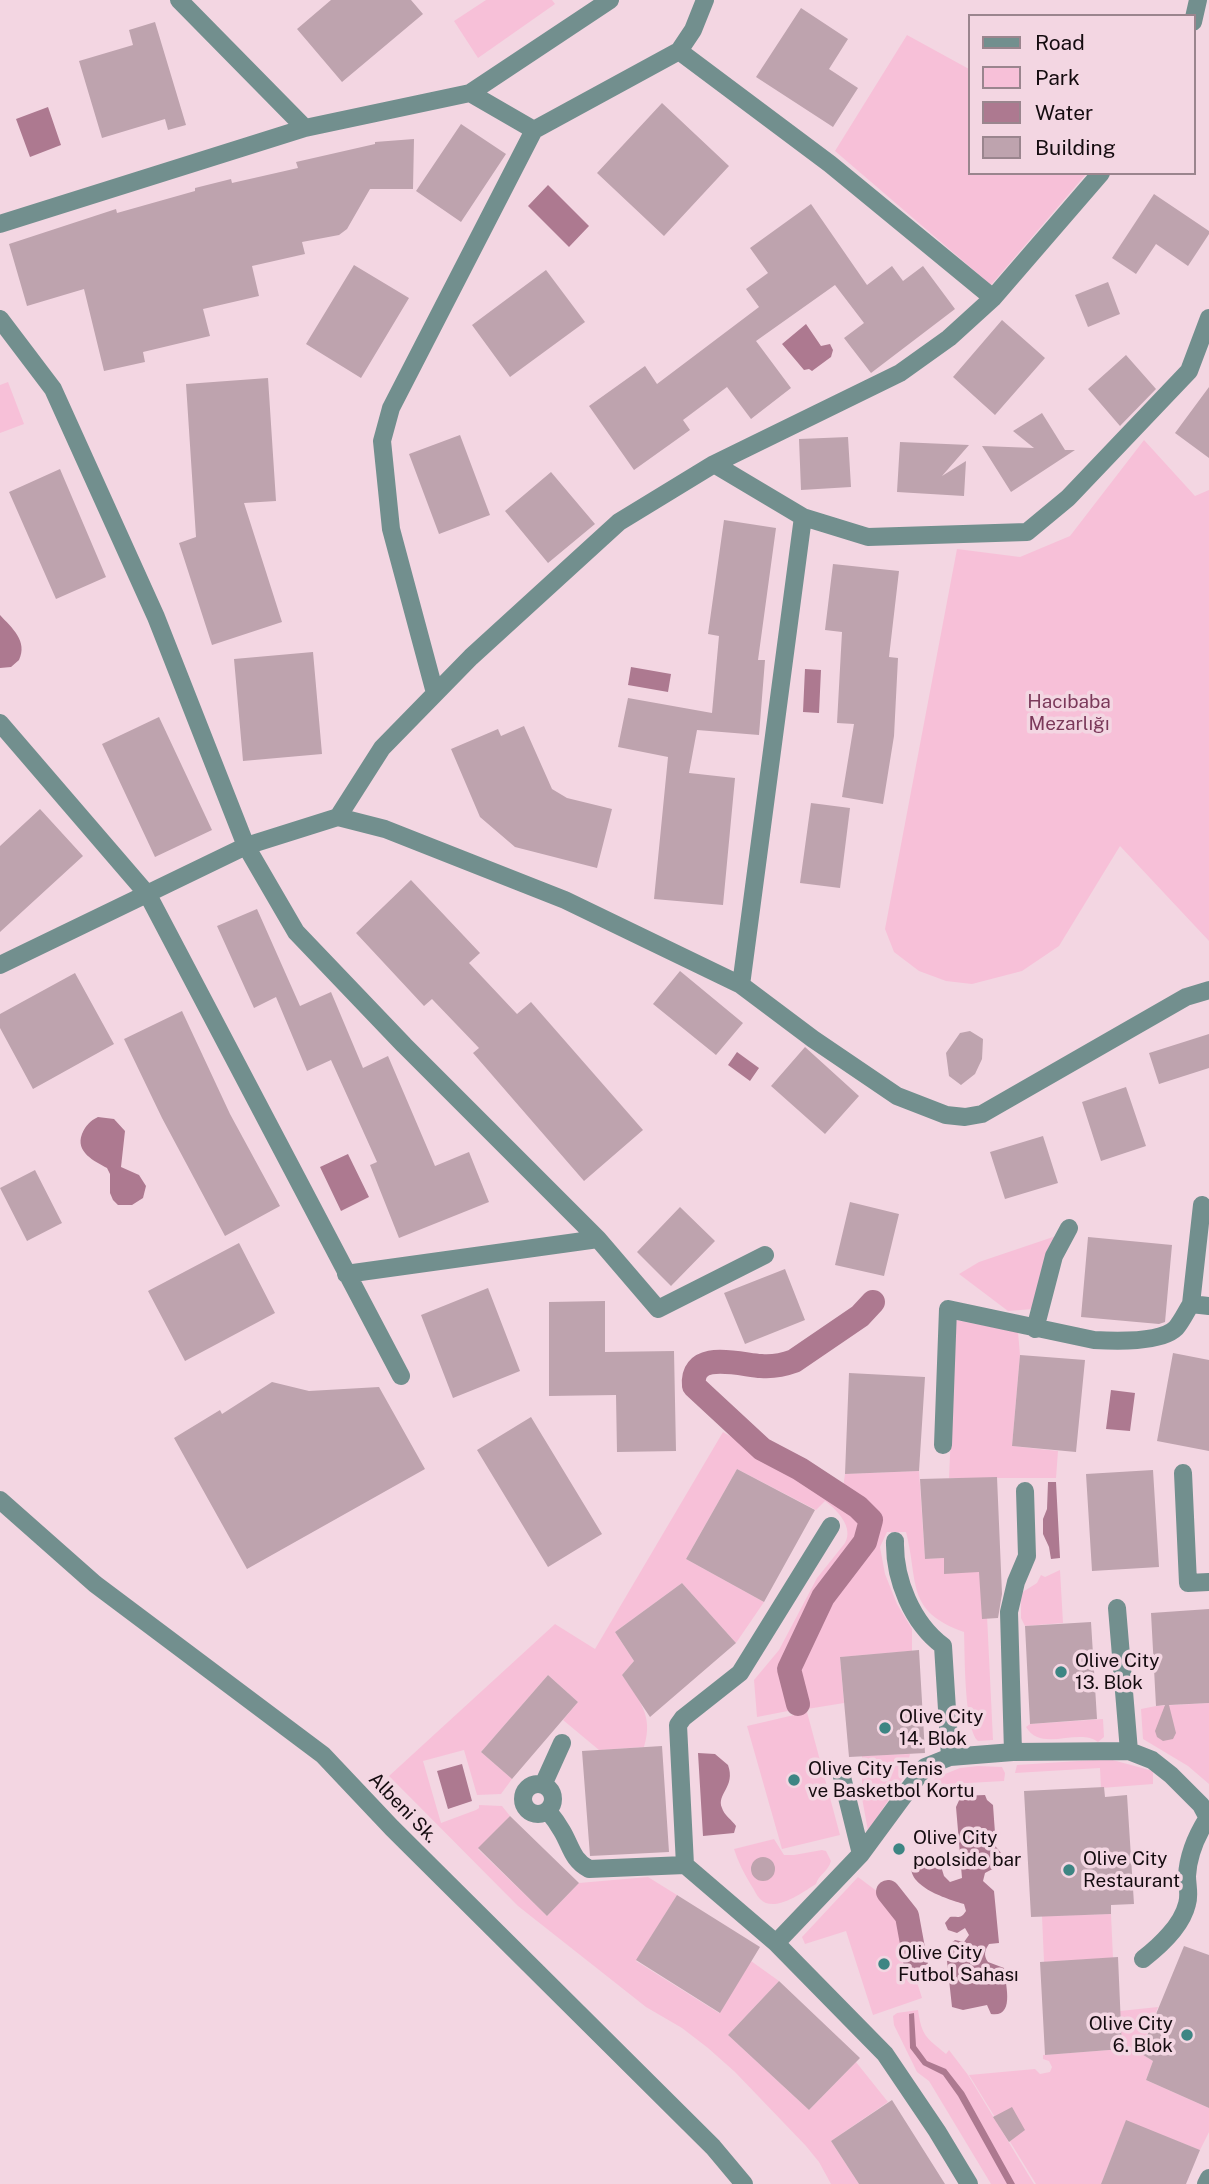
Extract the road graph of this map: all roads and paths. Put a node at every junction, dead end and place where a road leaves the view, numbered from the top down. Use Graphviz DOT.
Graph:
graph roads {
  1 [pos="179,0"];
  2 [pos="610,0"];
  3 [pos="705,0"];
  4 [pos="679,51"];
  5 [pos="470,93"];
  6 [pos="305,128"];
  7 [pos="534,130"];
  8 [pos="1099,175"];
  9 [pos="0,224"];
  10 [pos="993,298"];
  11 [pos="0,318"];
  12 [pos="1209,318"];
  13 [pos="714,464"];
  14 [pos="803,517"];
  15 [pos="435,693"];
  16 [pos="0,723"];
  17 [pos="338,817"];
  18 [pos="246,846"];
  19 [pos="148,895"];
  20 [pos="0,965"];
  21 [pos="741,985"];
  22 [pos="1209,990"];
  23 [pos="1202,1205"];
  24 [pos="1069,1228"];
  25 [pos="598,1238"];
  26 [pos="765,1255"];
  27 [pos="346,1274"];
  28 [pos="1200,1305"];
  29 [pos="1035,1329"];
  30 [pos="401,1376"];
  31 [pos="943,1445"];
  32 [pos="1183,1473"];
  33 [pos="1025,1492"];
  34 [pos="0,1500"];
  35 [pos="831,1525"];
  36 [pos="895,1541"];
  37 [pos="1209,1582"];
  38 [pos="1117,1608"];
  39 [pos="562,1743"];
  40 [pos="1129,1751"];
  41 [pos="1013,1752"];
  42 [pos="950,1757"];
  43 [pos="842,1777"];
  44 [pos="543,1785"];
  45 [pos="548,1811"];
  46 [pos="1208,1819"];
  47 [pos="861,1854"];
  48 [pos="685,1865"];
  49 [pos="776,1943"];
  50 [pos="1143,1959"];
  51 [pos="1209,2178"];
  52 [pos="744,2184"];
  53 [pos="969,2184"];
  54 [pos="1206,2184"];
  1 -- 6 [label="street"];
  2 -- 5 [label="street"];
  3 -- 4 [label="street"];
  4 -- 7 [label="street"];
  4 -- 10 [label="street"];
  5 -- 6 [label="street"];
  5 -- 7 [label="street"];
  6 -- 9 [label="street"];
  7 -- 15 [label="street"];
  8 -- 10 [label="street"];
  10 -- 13 [label="street"];
  11 -- 18 [label="street"];
  12 -- 14 [label="street"];
  13 -- 14 [label="street"];
  13 -- 15 [label="street"];
  14 -- 21 [label="street"];
  15 -- 17 [label="street"];
  16 -- 19 [label="street"];
  17 -- 18 [label="street"];
  17 -- 21 [label="street"];
  18 -- 19 [label="street"];
  18 -- 25 [label="street"];
  19 -- 20 [label="street"];
  19 -- 27 [label="street"];
  21 -- 22 [label="street"];
  23 -- 28 [label="street"];
  24 -- 29 [label="street"];
  25 -- 26 [label="street"];
  25 -- 27 [label="street"];
  27 -- 30 [label="street"];
  28 -- 29 [label="street"];
  29 -- 31 [label="street"];
  32 -- 37 [label="street"];
  33 -- 41 [label="street"];
  34 -- 52 [label="street, Albeni Sk."];
  35 -- 48 [label="street"];
  36 -- 42 [label="street"];
  38 -- 40 [label="street"];
  39 -- 44 [label="street"];
  40 -- 41 [label="street"];
  40 -- 46 [label="street"];
  41 -- 42 [label="street"];
  42 -- 47 [label="street"];
  43 -- 47 [label="street"];
  44 -- 45 [label="street"];
  44 -- 45 [label="street"];
  45 -- 48 [label="street"];
  46 -- 50 [label="street"];
  47 -- 49 [label="street"];
  48 -- 49 [label="street"];
  49 -- 53 [label="street"];
  51 -- 54 [label="street"];
}
